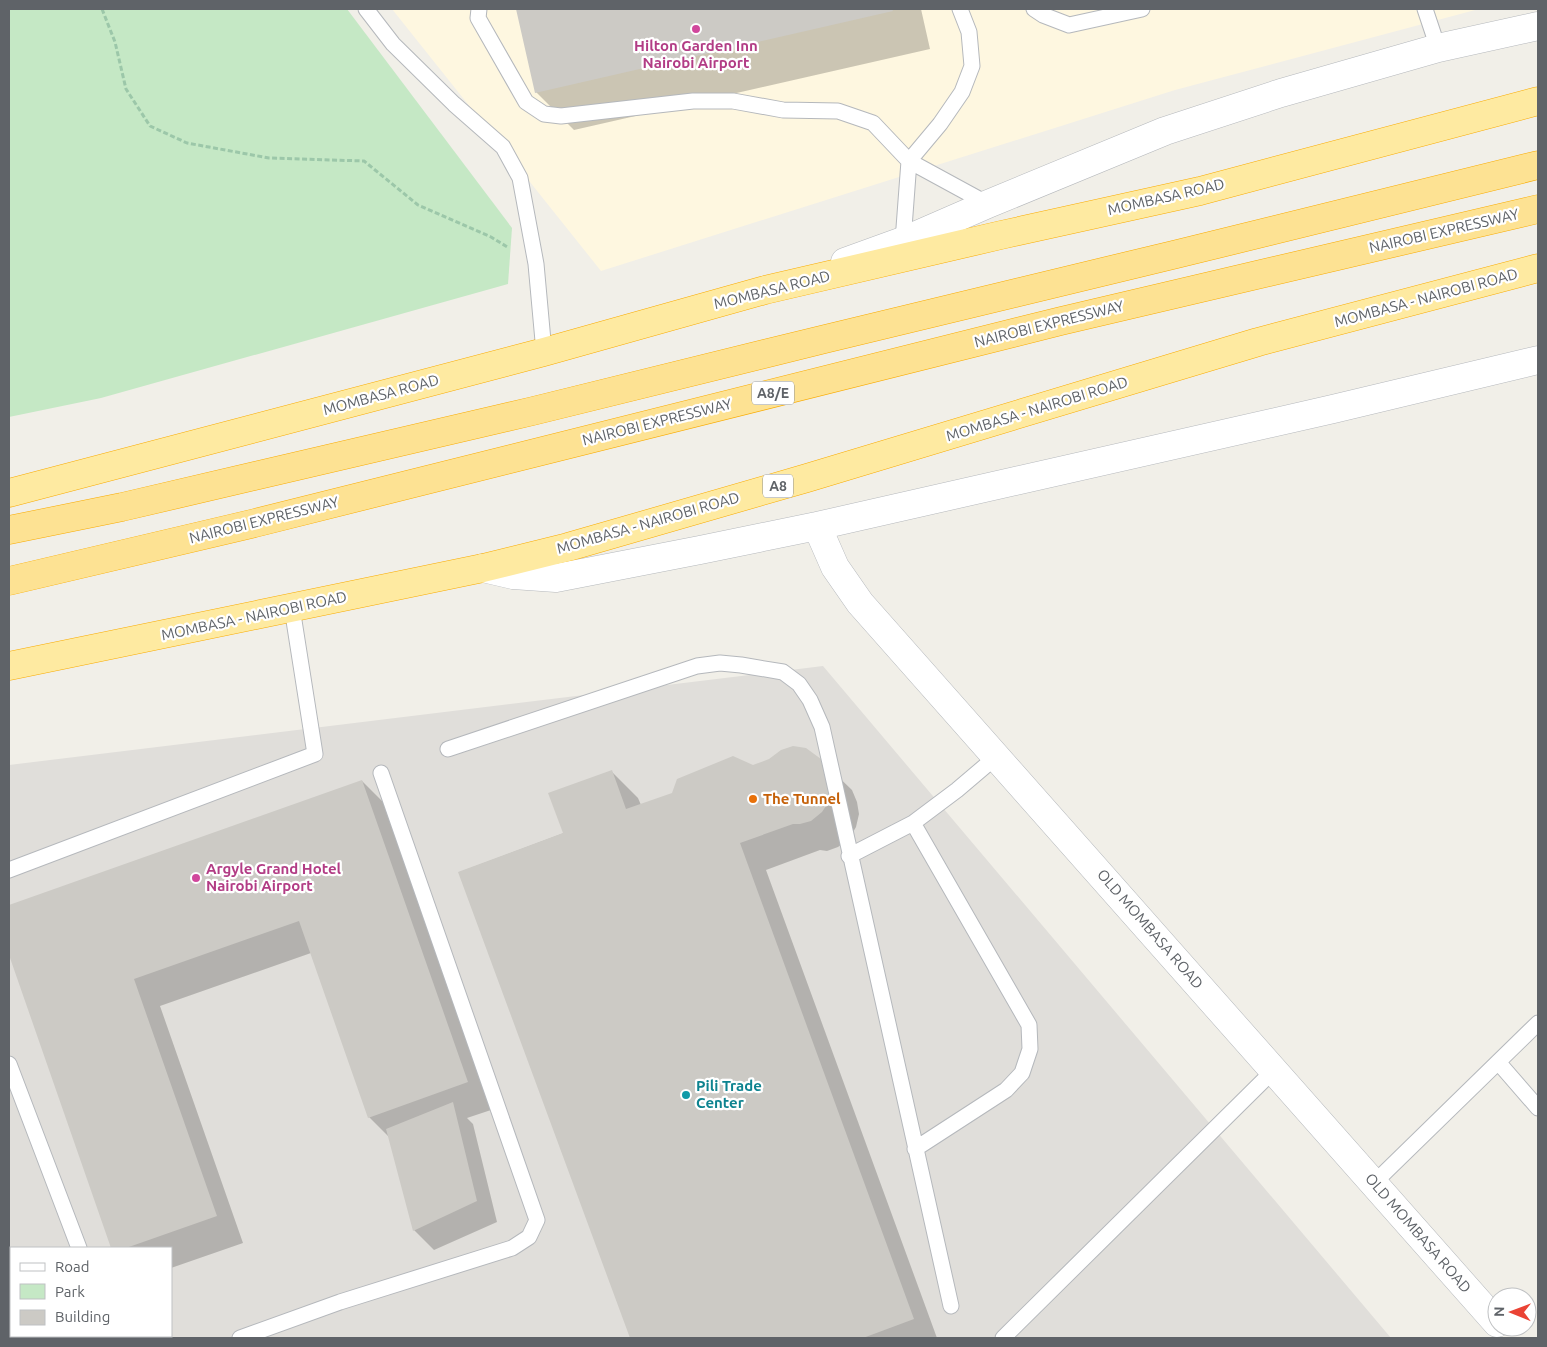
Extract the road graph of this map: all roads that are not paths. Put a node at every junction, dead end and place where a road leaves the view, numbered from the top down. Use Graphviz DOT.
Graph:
graph roads {
  1 [pos="366,9"];
  2 [pos="479,9"];
  3 [pos="960,9"];
  4 [pos="1034,9"];
  5 [pos="1142,9"];
  6 [pos="1425,9"];
  7 [pos="1538,26"];
  8 [pos="1438,48"];
  9 [pos="1538,101"];
  10 [pos="909,161"];
  11 [pos="1538,165"];
  12 [pos="988,204"];
  13 [pos="1538,209"];
  14 [pos="904,240"];
  15 [pos="1538,268"];
  16 [pos="766,290"];
  17 [pos="544,352"];
  18 [pos="1538,360"];
  19 [pos="9,493"];
  20 [pos="817,526"];
  21 [pos="9,530"];
  22 [pos="483,568"];
  23 [pos="9,582"];
  24 [pos="292,608"];
  25 [pos="9,666"];
  26 [pos="448,749"];
  27 [pos="997,756"];
  28 [pos="381,773"];
  29 [pos="913,823"];
  30 [pos="849,856"];
  31 [pos="9,870"];
  32 [pos="1538,1023"];
  33 [pos="1498,1062"];
  34 [pos="9,1064"];
  35 [pos="1274,1070"];
  36 [pos="1538,1108"];
  37 [pos="915,1149"];
  38 [pos="1374,1183"];
  39 [pos="79,1247"];
  40 [pos="951,1306"];
  41 [pos="1487,1315"];
  42 [pos="240,1338"];
  43 [pos="1003,1338"];
  1 -- 17 [label="lane"];
  2 -- 10 [label="lane"];
  3 -- 10 [label="lane"];
  4 -- 5 [label="lane"];
  6 -- 8 [label="lane"];
  7 -- 8 [label="street"];
  8 -- 12 [label="street"];
  9 -- 16 [label="highway, MOMBASA ROAD"];
  10 -- 12 [label="lane"];
  10 -- 14 [label="lane"];
  11 -- 21 [label="highway"];
  12 -- 14 [label="street"];
  13 -- 23 [label="highway, NAIROBI EXPRESSWAY / A8/E"];
  14 -- 16 [label="street"];
  15 -- 22 [label="highway, MOMBASA - NAIROBI ROAD / A8"];
  16 -- 17 [label="highway, MOMBASA ROAD"];
  17 -- 19 [label="highway, MOMBASA ROAD"];
  18 -- 20 [label="street"];
  20 -- 22 [label="street"];
  20 -- 27 [label="street, OLD MOMBASA ROAD"];
  22 -- 24 [label="highway, MOMBASA - NAIROBI ROAD / A8"];
  24 -- 25 [label="highway, MOMBASA - NAIROBI ROAD / A8"];
  24 -- 31 [label="lane"];
  26 -- 30 [label="lane"];
  27 -- 29 [label="lane"];
  27 -- 35 [label="street, OLD MOMBASA ROAD"];
  28 -- 42 [label="lane"];
  29 -- 30 [label="lane"];
  29 -- 37 [label="lane"];
  30 -- 37 [label="lane"];
  32 -- 33 [label="lane"];
  33 -- 36 [label="lane"];
  33 -- 38 [label="lane"];
  34 -- 39 [label="lane"];
  35 -- 38 [label="street, OLD MOMBASA ROAD"];
  35 -- 43 [label="lane"];
  37 -- 40 [label="lane"];
  38 -- 41 [label="street, OLD MOMBASA ROAD"];
}
